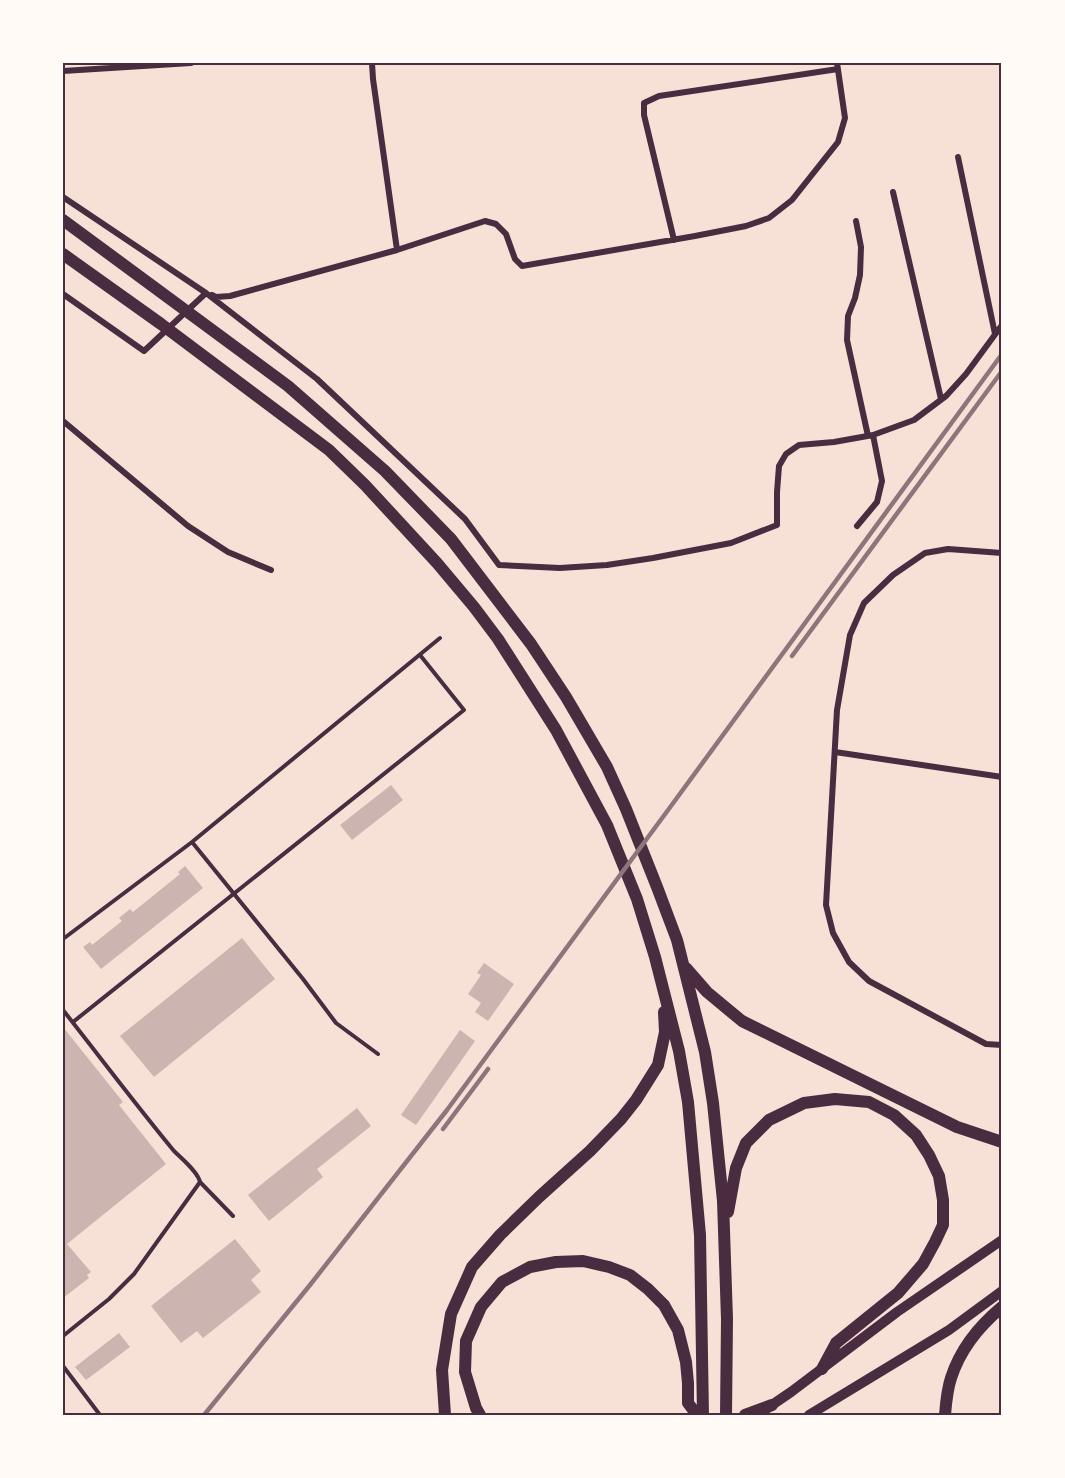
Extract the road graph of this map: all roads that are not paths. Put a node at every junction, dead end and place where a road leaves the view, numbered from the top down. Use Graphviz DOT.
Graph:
graph roads {
  1 [pos="191,63"];
  2 [pos="372,63"];
  3 [pos="838,66"];
  4 [pos="63,71"];
  5 [pos="958,157"];
  6 [pos="893,192"];
  7 [pos="63,197"];
  8 [pos="63,220"];
  9 [pos="856,221"];
  10 [pos="674,240"];
  11 [pos="397,250"];
  12 [pos="63,254"];
  13 [pos="206,293"];
  14 [pos="63,294"];
  15 [pos="1002,325"];
  16 [pos="995,334"];
  17 [pos="941,399"];
  18 [pos="63,421"];
  19 [pos="871,435"];
  20 [pos="857,526"];
  21 [pos="1002,553"];
  22 [pos="271,570"];
  23 [pos="440,638"];
  24 [pos="420,655"];
  25 [pos="835,752"];
  26 [pos="1002,777"];
  27 [pos="192,842"];
  28 [pos="234,894"];
  29 [pos="63,939"];
  30 [pos="683,965"];
  31 [pos="663,990"];
  32 [pos="63,1010"];
  33 [pos="73,1022"];
  34 [pos="1002,1045"];
  35 [pos="378,1054"];
  36 [pos="1002,1142"];
  37 [pos="200,1182"];
  38 [pos="233,1216"];
  39 [pos="724,1233"];
  40 [pos="1002,1240"];
  41 [pos="1002,1291"];
  42 [pos="1002,1307"];
  43 [pos="63,1336"];
  44 [pos="63,1366"];
  45 [pos="822,1369"];
  46 [pos="772,1405"];
  47 [pos="100,1415"];
  48 [pos="444,1415"];
  49 [pos="480,1415"];
  50 [pos="697,1415"];
  51 [pos="702,1415"];
  52 [pos="726,1415"];
  53 [pos="745,1415"];
  54 [pos="757,1415"];
  55 [pos="809,1415"];
  56 [pos="945,1415"];
  1 -- 4 [label="street"];
  2 -- 11 [label="street"];
  3 -- 10 [label="street"];
  3 -- 10 [label="street"];
  5 -- 16 [label="street"];
  6 -- 17 [label="street"];
  7 -- 13 [label="street"];
  8 -- 30 [label="main road"];
  9 -- 19 [label="street"];
  10 -- 11 [label="street"];
  11 -- 13 [label="street"];
  12 -- 31 [label="main road"];
  13 -- 14 [label="street"];
  13 -- 19 [label="street"];
  15 -- 16 [label="street"];
  16 -- 17 [label="street"];
  17 -- 19 [label="street"];
  18 -- 22 [label="street"];
  19 -- 20 [label="street"];
  21 -- 25 [label="street"];
  23 -- 24 [label="lane"];
  24 -- 27 [label="lane"];
  24 -- 28 [label="lane"];
  25 -- 26 [label="street"];
  25 -- 34 [label="street"];
  27 -- 28 [label="lane"];
  27 -- 29 [label="lane"];
  28 -- 33 [label="lane"];
  28 -- 35 [label="lane"];
  30 -- 36 [label="main road"];
  30 -- 39 [label="main road"];
  31 -- 48 [label="main road"];
  31 -- 51 [label="main road"];
  32 -- 33 [label="lane"];
  33 -- 37 [label="lane"];
  37 -- 38 [label="lane"];
  37 -- 43 [label="lane"];
  39 -- 45 [label="main road"];
  39 -- 52 [label="main road"];
  40 -- 45 [label="main road"];
  41 -- 55 [label="main road"];
  42 -- 56 [label="main road"];
  44 -- 47 [label="lane"];
  45 -- 46 [label="main road"];
  46 -- 53 [label="main road"];
  46 -- 54 [label="main road"];
  49 -- 50 [label="main road"];
}
